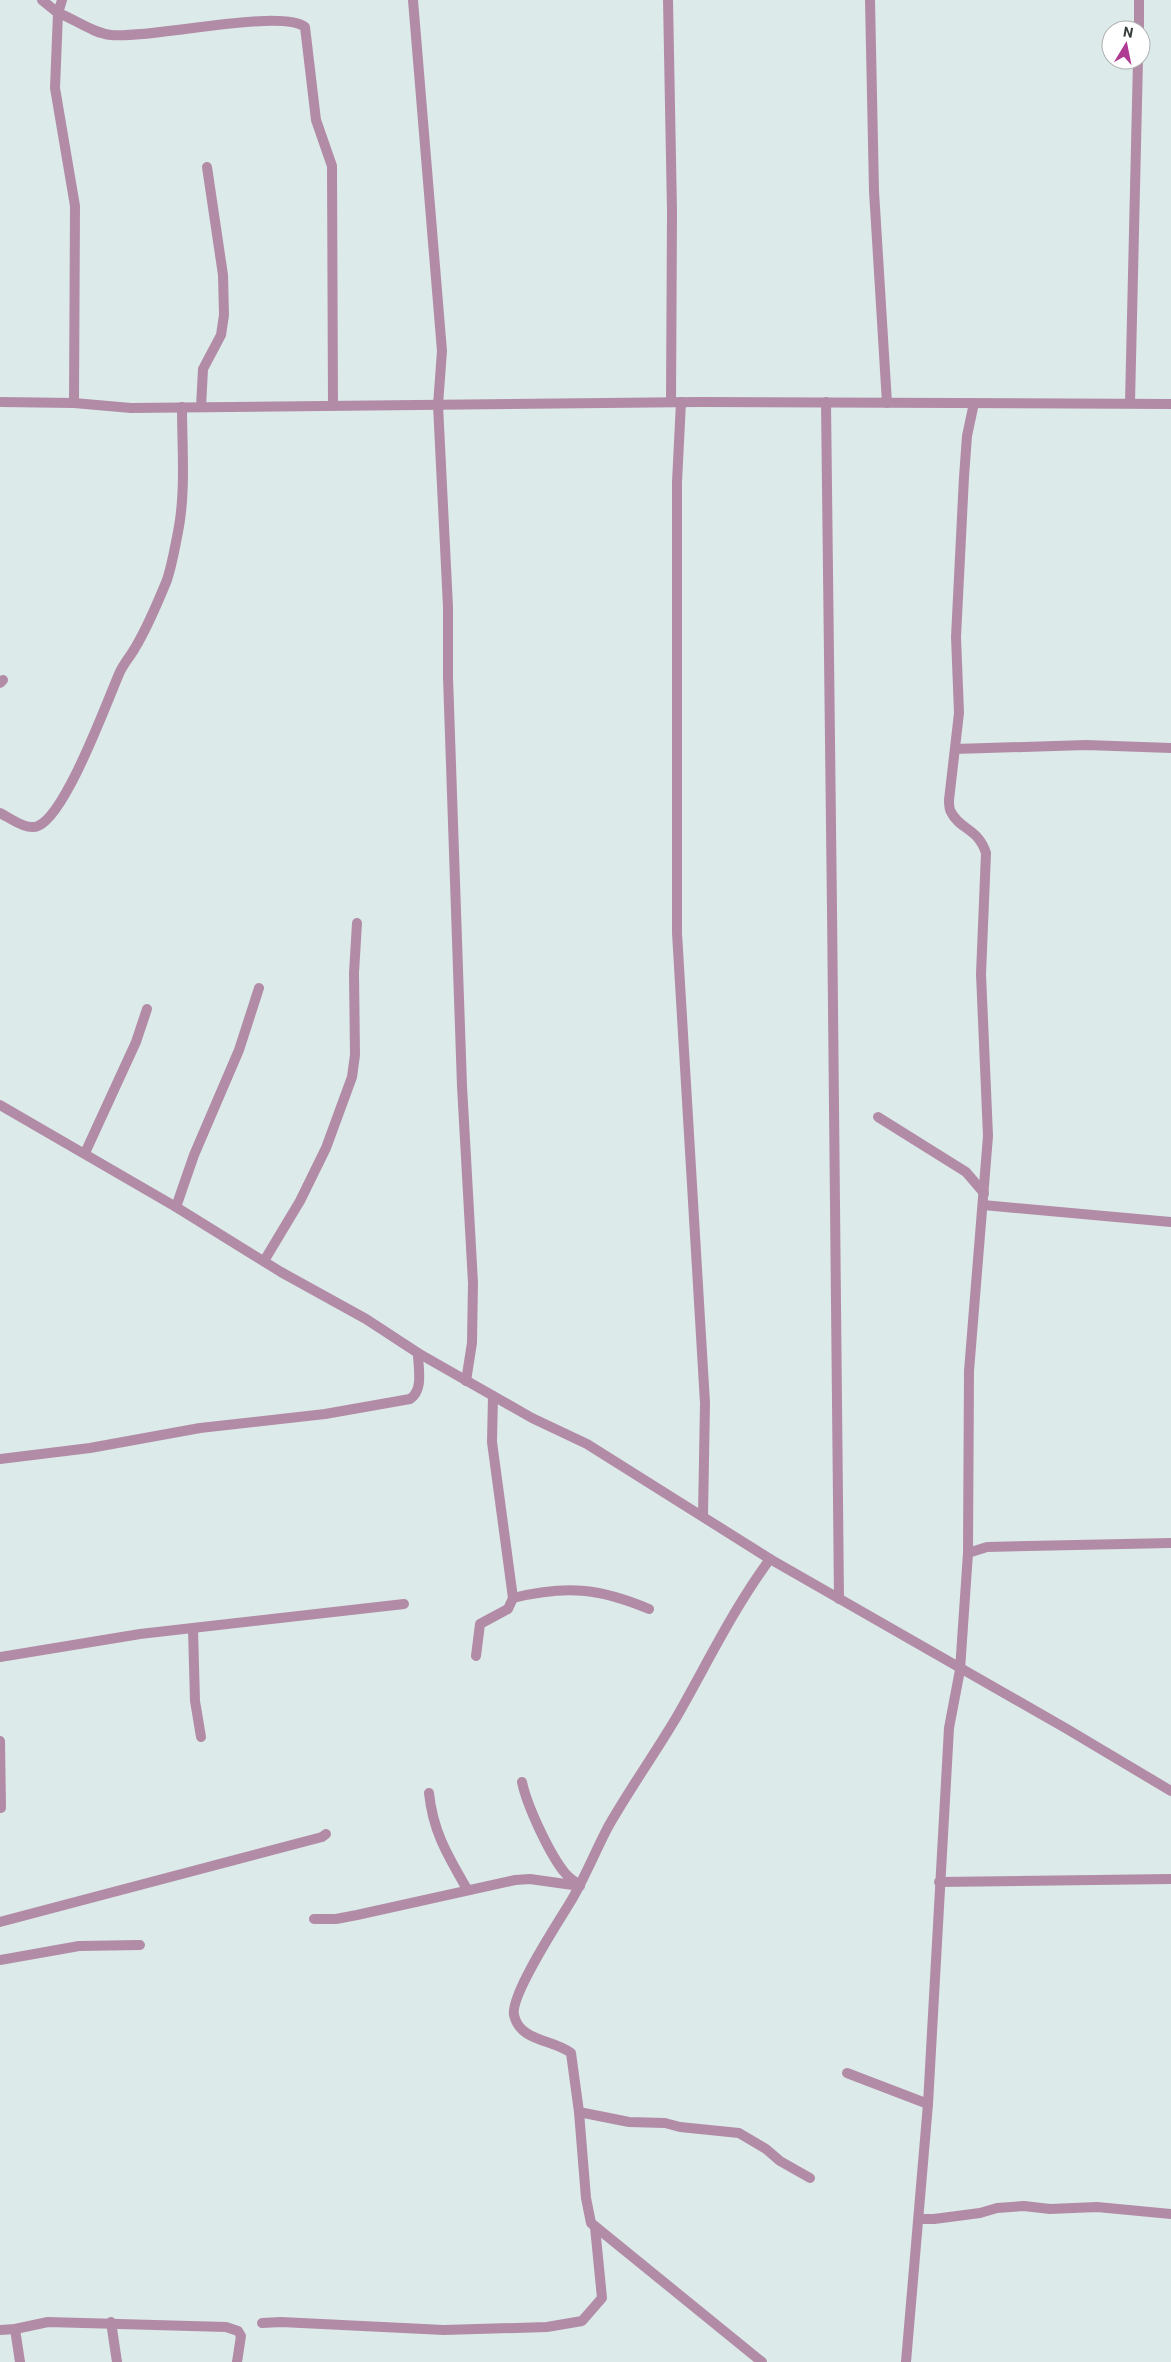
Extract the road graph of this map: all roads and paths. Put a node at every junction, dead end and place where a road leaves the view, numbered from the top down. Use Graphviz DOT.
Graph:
graph roads {
  1 [pos="42,0"];
  2 [pos="62,0"];
  3 [pos="413,0"];
  4 [pos="668,0"];
  5 [pos="870,0"];
  6 [pos="1139,0"];
  7 [pos="58,13"];
  8 [pos="1138,20"];
  9 [pos="1138,70"];
  10 [pos="207,168"];
  11 [pos="0,402"];
  12 [pos="676,402"];
  13 [pos="826,402"];
  14 [pos="887,402"];
  15 [pos="1130,402"];
  16 [pos="74,403"];
  17 [pos="974,403"];
  18 [pos="1171,404"];
  19 [pos="333,405"];
  20 [pos="438,405"];
  21 [pos="182,407"];
  22 [pos="201,407"];
  23 [pos="1171,748"];
  24 [pos="955,749"];
  25 [pos="0,813"];
  26 [pos="357,923"];
  27 [pos="259,988"];
  28 [pos="147,1010"];
  29 [pos="0,1105"];
  30 [pos="878,1117"];
  31 [pos="85,1153"];
  32 [pos="984,1192"];
  33 [pos="983,1205"];
  34 [pos="176,1207"];
  35 [pos="1171,1222"];
  36 [pos="264,1262"];
  37 [pos="418,1353"];
  38 [pos="466,1381"];
  39 [pos="493,1396"];
  40 [pos="0,1458"];
  41 [pos="703,1515"];
  42 [pos="1171,1543"];
  43 [pos="968,1553"];
  44 [pos="770,1559"];
  45 [pos="512,1598"];
  46 [pos="839,1598"];
  47 [pos="404,1604"];
  48 [pos="649,1609"];
  49 [pos="193,1629"];
  50 [pos="476,1656"];
  51 [pos="0,1658"];
  52 [pos="960,1670"];
  53 [pos="201,1737"];
  54 [pos="0,1741"];
  55 [pos="522,1782"];
  56 [pos="1171,1791"];
  57 [pos="428,1792"];
  58 [pos="1,1808"];
  59 [pos="326,1834"];
  60 [pos="1171,1879"];
  61 [pos="940,1882"];
  62 [pos="580,1886"];
  63 [pos="467,1889"];
  64 [pos="314,1919"];
  65 [pos="0,1922"];
  66 [pos="140,1945"];
  67 [pos="0,1960"];
  68 [pos="847,2073"];
  69 [pos="928,2104"];
  70 [pos="580,2112"];
  71 [pos="810,2178"];
  72 [pos="1171,2214"];
  73 [pos="919,2218"];
  74 [pos="595,2227"];
  75 [pos="111,2322"];
  76 [pos="262,2323"];
  77 [pos="16,2329"];
  78 [pos="0,2330"];
  79 [pos="20,2362"];
  80 [pos="117,2362"];
  81 [pos="237,2362"];
  82 [pos="762,2362"];
  83 [pos="906,2362"];
  1 -- 7 [label="street"];
  2 -- 7 [label="street"];
  3 -- 20 [label="street"];
  4 -- 12 [label="street"];
  5 -- 14 [label="street"];
  6 -- 8 [label="street"];
  7 -- 16 [label="street"];
  7 -- 19 [label="street"];
  9 -- 15 [label="street"];
  10 -- 22 [label="street"];
  11 -- 16 [label="street"];
  12 -- 13 [label="street"];
  12 -- 20 [label="street"];
  12 -- 41 [label="street"];
  13 -- 14 [label="street"];
  13 -- 46 [label="street"];
  14 -- 17 [label="street"];
  15 -- 17 [label="street"];
  15 -- 18 [label="street"];
  16 -- 21 [label="street"];
  17 -- 24 [label="street"];
  19 -- 20 [label="street"];
  19 -- 22 [label="street"];
  20 -- 38 [label="street"];
  21 -- 22 [label="street"];
  21 -- 25 [label="street"];
  23 -- 24 [label="street"];
  24 -- 32 [label="street"];
  26 -- 36 [label="street"];
  27 -- 34 [label="street"];
  28 -- 31 [label="street"];
  29 -- 31 [label="street"];
  30 -- 32 [label="street"];
  31 -- 34 [label="street"];
  32 -- 33 [label="street"];
  33 -- 35 [label="street"];
  33 -- 43 [label="street"];
  34 -- 36 [label="street"];
  36 -- 37 [label="street"];
  37 -- 38 [label="street"];
  37 -- 40 [label="street"];
  38 -- 39 [label="street"];
  39 -- 41 [label="street"];
  39 -- 45 [label="street"];
  41 -- 44 [label="street"];
  42 -- 43 [label="street"];
  43 -- 52 [label="street"];
  44 -- 46 [label="street"];
  44 -- 62 [label="street"];
  45 -- 48 [label="street"];
  45 -- 50 [label="street"];
  46 -- 52 [label="street"];
  47 -- 49 [label="street"];
  49 -- 51 [label="street"];
  49 -- 53 [label="street"];
  52 -- 56 [label="street"];
  52 -- 61 [label="street"];
  54 -- 58 [label="street"];
  55 -- 62 [label="street"];
  57 -- 63 [label="street"];
  59 -- 65 [label="street"];
  60 -- 61 [label="street"];
  61 -- 69 [label="street"];
  62 -- 63 [label="street"];
  62 -- 70 [label="street"];
  63 -- 64 [label="street"];
  66 -- 67 [label="street"];
  68 -- 69 [label="street"];
  69 -- 73 [label="street"];
  70 -- 71 [label="street"];
  70 -- 74 [label="street"];
  72 -- 73 [label="street"];
  73 -- 83 [label="street"];
  74 -- 76 [label="street"];
  74 -- 82 [label="street"];
  75 -- 77 [label="street"];
  75 -- 80 [label="street"];
  75 -- 81 [label="street"];
  77 -- 78 [label="street"];
  77 -- 79 [label="street"];
}
